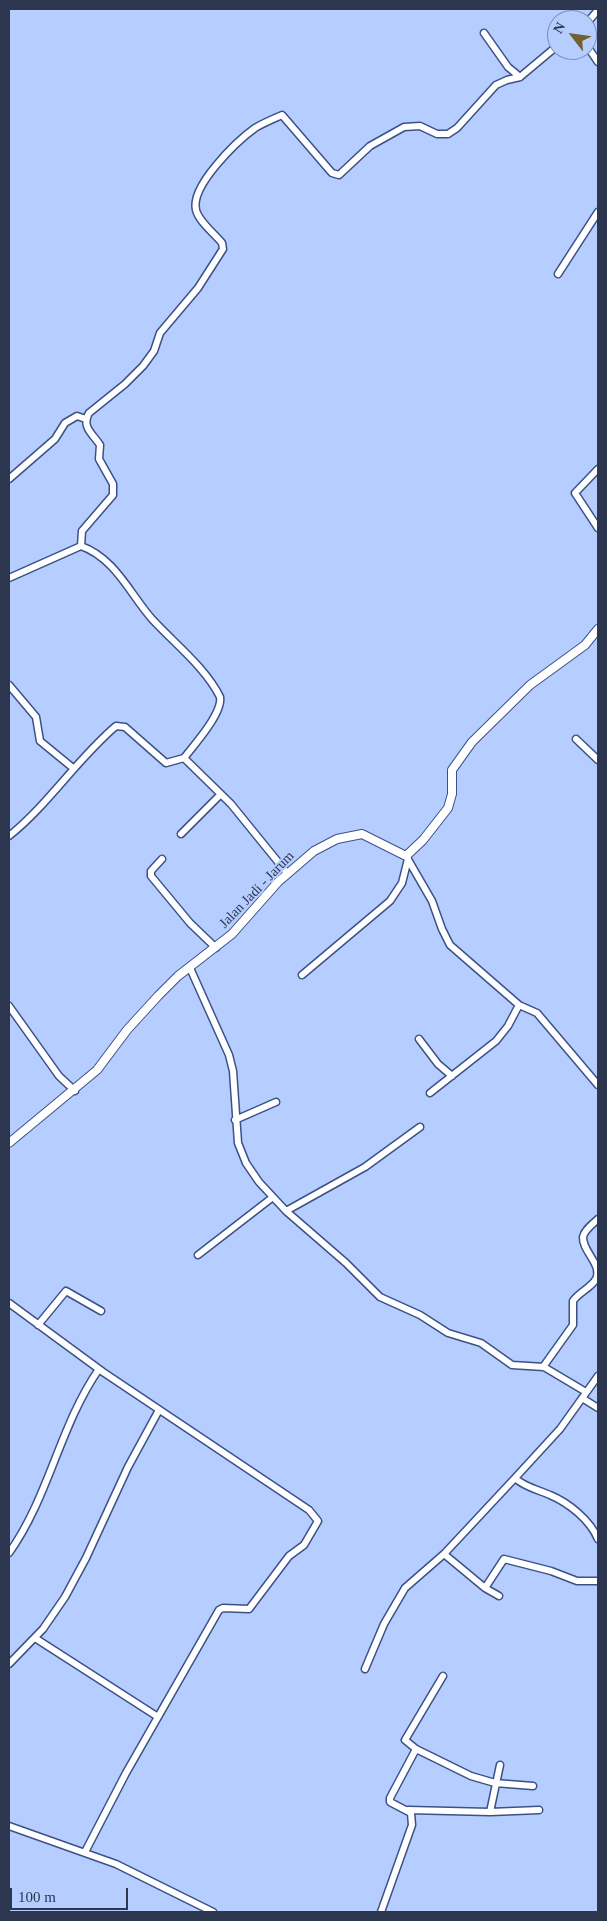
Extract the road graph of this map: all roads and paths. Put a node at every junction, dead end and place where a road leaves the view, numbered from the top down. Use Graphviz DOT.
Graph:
graph roads {
  1 [pos="484,33"];
  2 [pos="547,54"];
  3 [pos="520,77"];
  4 [pos="598,212"];
  5 [pos="558,274"];
  6 [pos="86,418"];
  7 [pos="598,470"];
  8 [pos="9,480"];
  9 [pos="598,528"];
  10 [pos="81,546"];
  11 [pos="9,578"];
  12 [pos="598,629"];
  13 [pos="9,685"];
  14 [pos="576,739"];
  15 [pos="184,758"];
  16 [pos="598,760"];
  17 [pos="73,768"];
  18 [pos="221,794"];
  19 [pos="181,834"];
  20 [pos="9,836"];
  21 [pos="407,858"];
  22 [pos="162,859"];
  23 [pos="288,873"];
  24 [pos="216,948"];
  25 [pos="190,968"];
  26 [pos="302,975"];
  27 [pos="519,1005"];
  28 [pos="9,1006"];
  29 [pos="419,1039"];
  30 [pos="452,1076"];
  31 [pos="598,1085"];
  32 [pos="75,1091"];
  33 [pos="430,1093"];
  34 [pos="276,1102"];
  35 [pos="235,1120"];
  36 [pos="420,1128"];
  37 [pos="9,1143"];
  38 [pos="274,1197"];
  39 [pos="286,1210"];
  40 [pos="598,1219"];
  41 [pos="198,1256"];
  42 [pos="9,1303"];
  43 [pos="100,1311"];
  44 [pos="38,1325"];
  45 [pos="543,1367"];
  46 [pos="99,1369"];
  47 [pos="598,1376"];
  48 [pos="584,1395"];
  49 [pos="598,1408"];
  50 [pos="159,1410"];
  51 [pos="515,1478"];
  52 [pos="598,1539"];
  53 [pos="9,1553"];
  54 [pos="444,1554"];
  55 [pos="598,1581"];
  56 [pos="485,1588"];
  57 [pos="499,1596"];
  58 [pos="35,1638"];
  59 [pos="9,1664"];
  60 [pos="365,1669"];
  61 [pos="443,1676"];
  62 [pos="158,1717"];
  63 [pos="416,1749"];
  64 [pos="500,1766"];
  65 [pos="495,1783"];
  66 [pos="533,1786"];
  67 [pos="408,1810"];
  68 [pos="539,1810"];
  69 [pos="490,1812"];
  70 [pos="9,1826"];
  71 [pos="85,1852"];
  72 [pos="213,1912"];
  73 [pos="381,1912"];
  1 -- 3 [label="street"];
  2 -- 3 [label="street"];
  3 -- 6 [label="street"];
  4 -- 5 [label="street"];
  6 -- 8 [label="street"];
  6 -- 10 [label="street"];
  7 -- 9 [label="street"];
  10 -- 11 [label="street"];
  10 -- 15 [label="street"];
  12 -- 21 [label="street"];
  13 -- 17 [label="street"];
  14 -- 16 [label="street"];
  15 -- 17 [label="street"];
  15 -- 18 [label="street"];
  17 -- 20 [label="street"];
  18 -- 19 [label="street"];
  18 -- 23 [label="street"];
  21 -- 23 [label="street, Jalan Jadi - Jarum"];
  21 -- 26 [label="street"];
  21 -- 27 [label="street"];
  22 -- 24 [label="street"];
  23 -- 24 [label="street, Jalan Jadi - Jarum"];
  24 -- 25 [label="street, Jalan Jadi - Jarum"];
  25 -- 32 [label="street, Jalan Jadi - Jarum"];
  25 -- 35 [label="street"];
  27 -- 30 [label="street"];
  27 -- 31 [label="street"];
  28 -- 32 [label="street"];
  29 -- 30 [label="street"];
  30 -- 33 [label="street"];
  32 -- 37 [label="street, Jalan Jadi - Jarum"];
  34 -- 35 [label="street"];
  35 -- 38 [label="street"];
  36 -- 39 [label="street"];
  38 -- 39 [label="street"];
  38 -- 41 [label="street"];
  39 -- 45 [label="street"];
  40 -- 45 [label="street"];
  42 -- 44 [label="street"];
  43 -- 44 [label="street"];
  44 -- 46 [label="street"];
  45 -- 48 [label="street"];
  46 -- 50 [label="street"];
  46 -- 53 [label="street"];
  47 -- 48 [label="street"];
  48 -- 49 [label="street"];
  48 -- 51 [label="street"];
  50 -- 58 [label="street"];
  50 -- 62 [label="street"];
  51 -- 52 [label="street"];
  51 -- 54 [label="street"];
  54 -- 56 [label="street"];
  54 -- 60 [label="street"];
  55 -- 56 [label="street"];
  56 -- 57 [label="street"];
  58 -- 59 [label="street"];
  58 -- 62 [label="street"];
  61 -- 63 [label="street"];
  62 -- 71 [label="street"];
  63 -- 65 [label="street"];
  63 -- 67 [label="street"];
  64 -- 65 [label="street"];
  65 -- 66 [label="street"];
  65 -- 69 [label="street"];
  67 -- 69 [label="street"];
  67 -- 73 [label="street"];
  68 -- 69 [label="street"];
  70 -- 71 [label="street"];
  71 -- 72 [label="street"];
}
